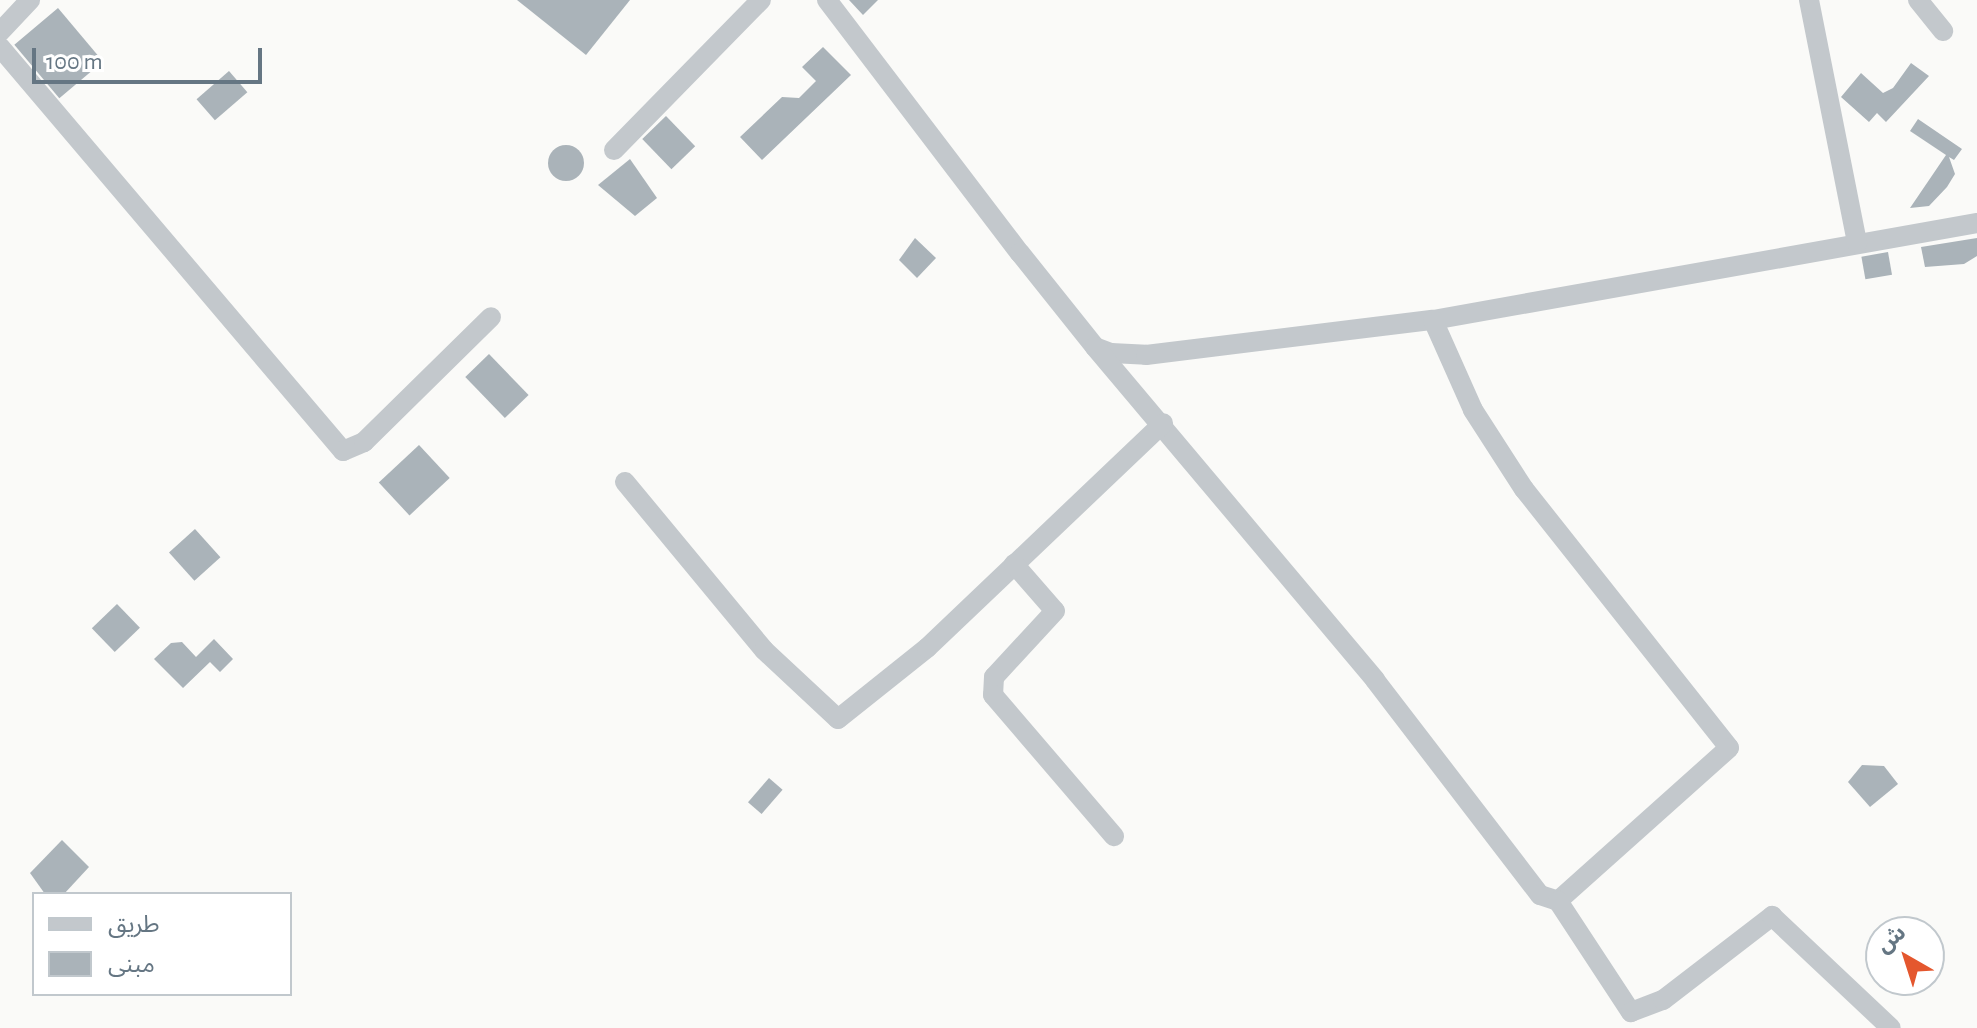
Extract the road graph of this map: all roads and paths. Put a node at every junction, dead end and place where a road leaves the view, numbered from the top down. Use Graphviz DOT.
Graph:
graph roads {
  1 [pos="30,0"];
  2 [pos="761,0"];
  3 [pos="827,0"];
  4 [pos="1809,0"];
  5 [pos="1918,0"];
  6 [pos="1943,31"];
  7 [pos="0,32"];
  8 [pos="0,47"];
  9 [pos="614,150"];
  10 [pos="1977,223"];
  11 [pos="1857,243"];
  12 [pos="491,317"];
  13 [pos="1433,320"];
  14 [pos="1095,347"];
  15 [pos="1163,423"];
  16 [pos="625,482"];
  17 [pos="1014,564"];
  18 [pos="1114,836"];
  19 [pos="1558,901"];
  20 [pos="1891,1028"];
  1 -- 7 [label="street"];
  2 -- 9 [label="street"];
  3 -- 14 [label="street"];
  4 -- 11 [label="street"];
  5 -- 6 [label="street"];
  8 -- 12 [label="street"];
  10 -- 11 [label="street"];
  11 -- 13 [label="street"];
  13 -- 14 [label="street"];
  13 -- 19 [label="street"];
  14 -- 15 [label="street"];
  15 -- 17 [label="street"];
  15 -- 19 [label="street"];
  16 -- 17 [label="street"];
  17 -- 18 [label="street"];
  19 -- 20 [label="street"];
}
